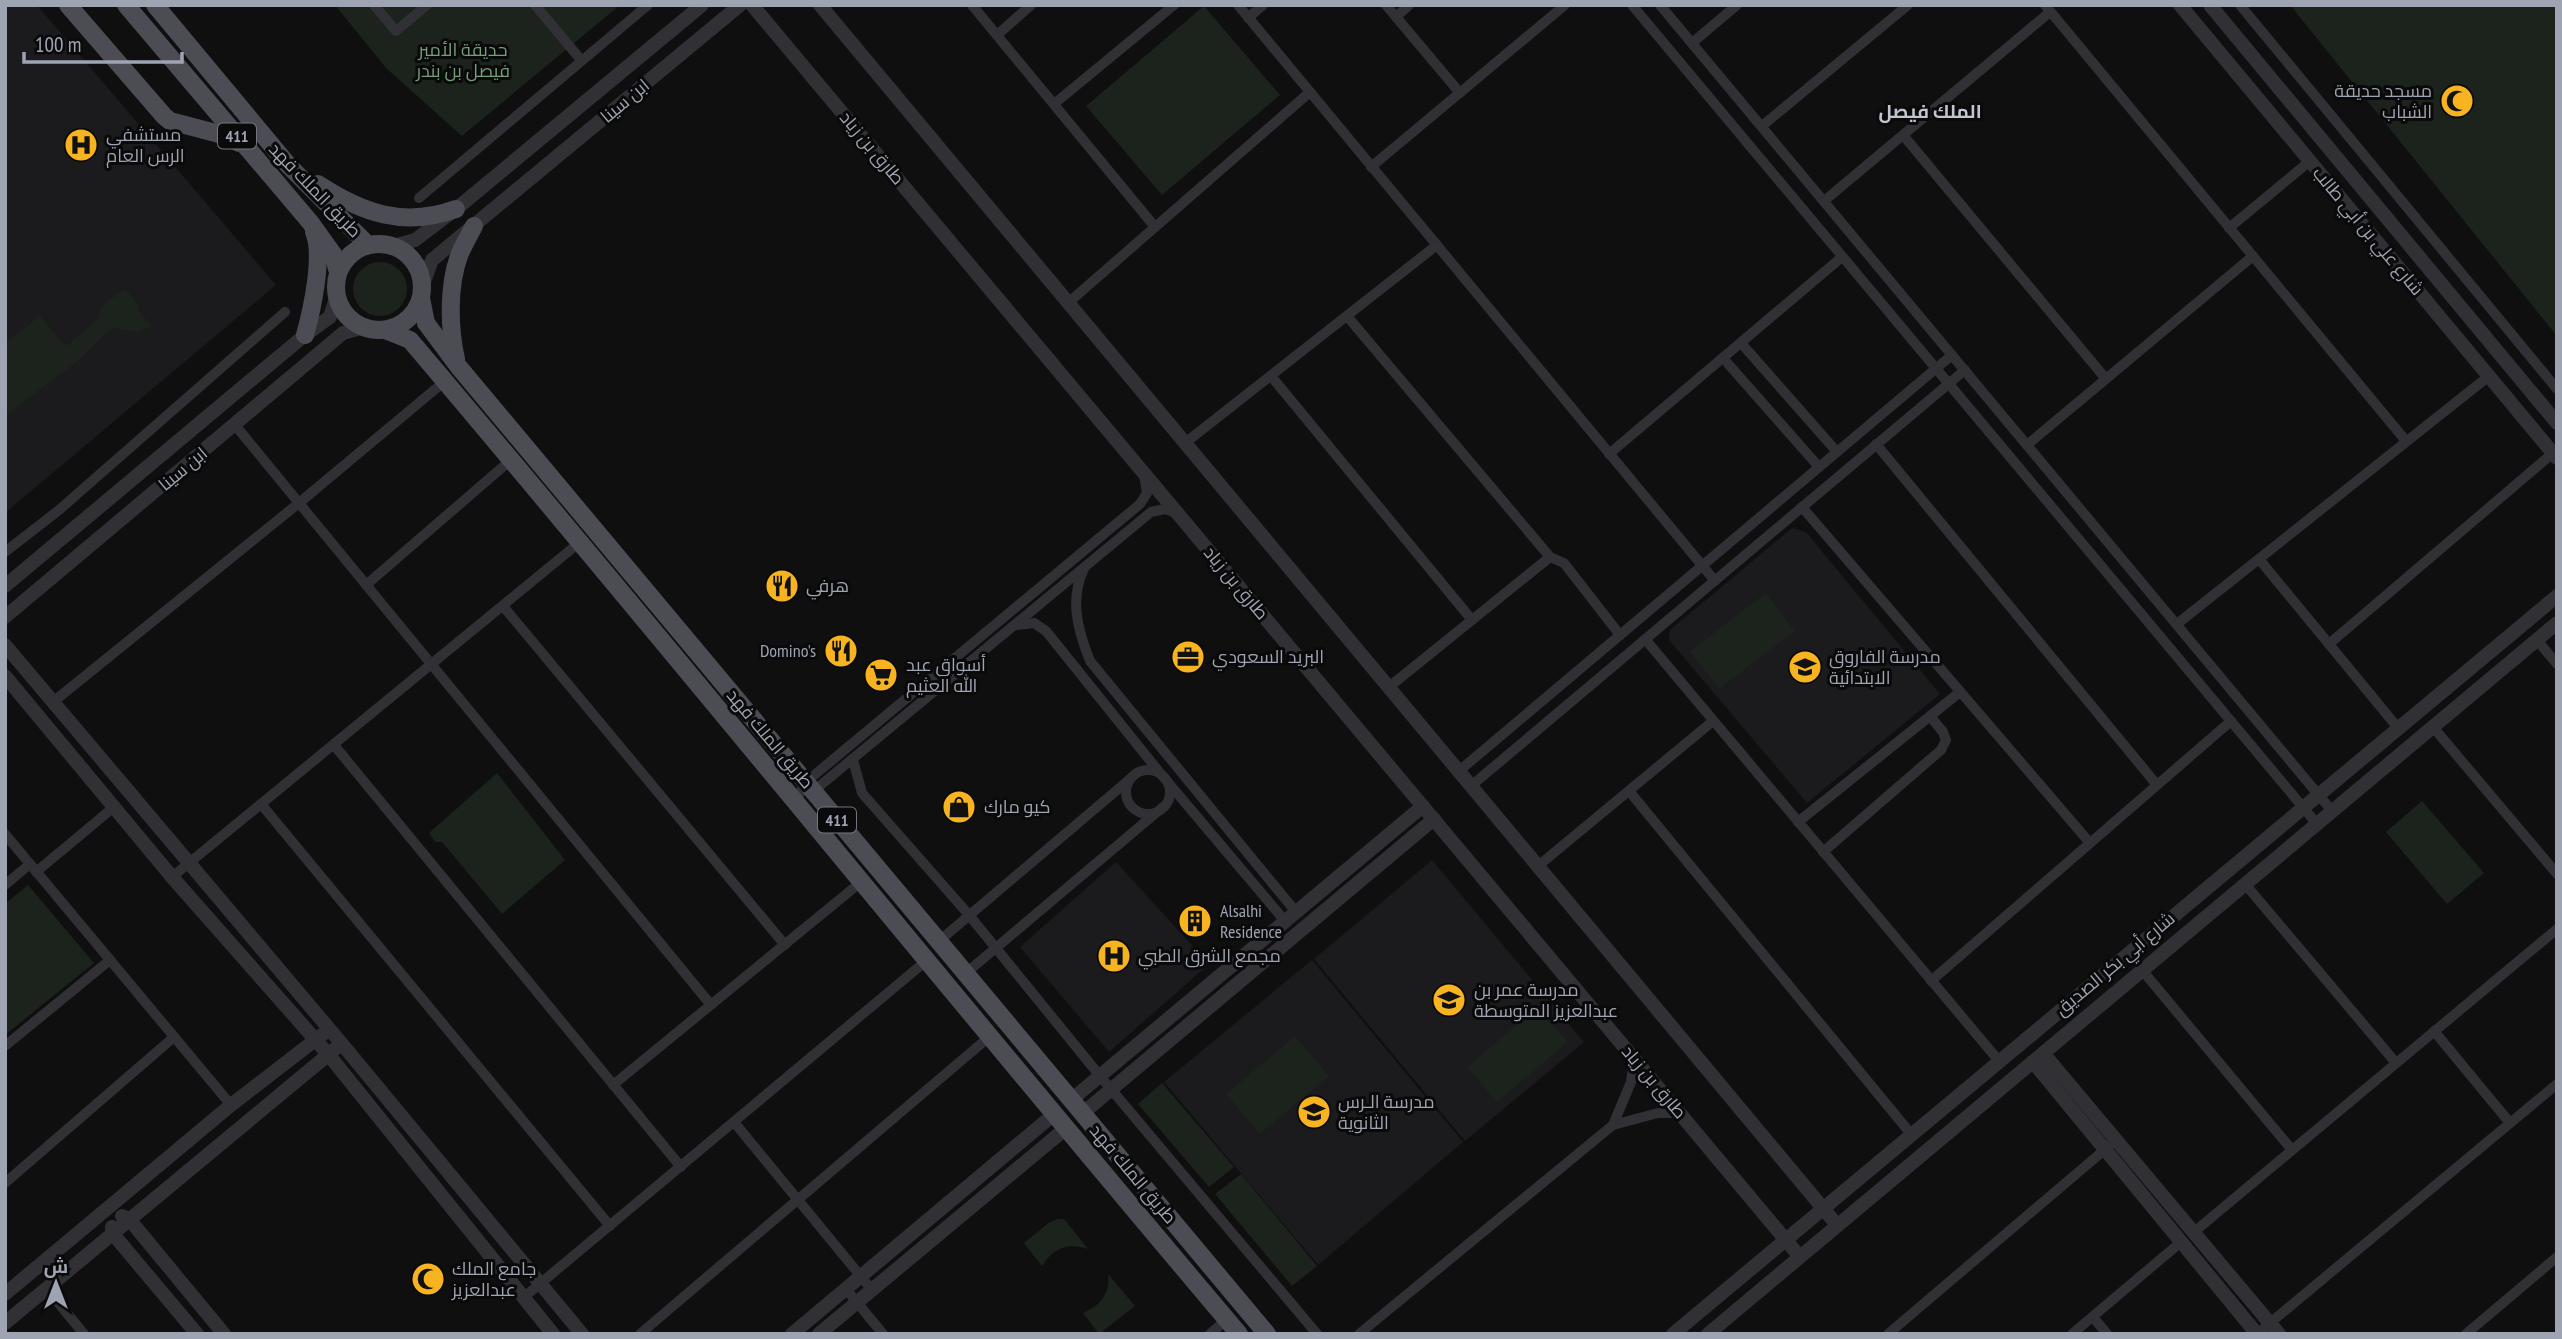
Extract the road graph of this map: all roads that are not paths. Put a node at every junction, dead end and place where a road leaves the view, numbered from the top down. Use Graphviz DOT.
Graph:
graph roads {
  1 [pos="68,5"];
  2 [pos="125,5"];
  3 [pos="155,5"];
  4 [pos="374,5"];
  5 [pos="427,5"];
  6 [pos="536,5"];
  7 [pos="648,5"];
  8 [pos="702,5"];
  9 [pos="740,5"];
  10 [pos="752,5"];
  11 [pos="820,5"];
  12 [pos="972,5"];
  13 [pos="1031,5"];
  14 [pos="1174,5"];
  15 [pos="1238,5"];
  16 [pos="1263,5"];
  17 [pos="1386,5"];
  18 [pos="1409,5"];
  19 [pos="1565,5"];
  20 [pos="1632,5"];
  21 [pos="1660,5"];
  22 [pos="1737,5"];
  23 [pos="1908,5"];
  24 [pos="2180,5"];
  25 [pos="2210,5"];
  26 [pos="2240,5"];
  27 [pos="2047,9"];
  28 [pos="1396,17"];
  29 [pos="1248,18"];
  30 [pos="997,35"];
  31 [pos="1692,43"];
  32 [pos="581,60"];
  33 [pos="1310,92"];
  34 [pos="1460,93"];
  35 [pos="1054,104"];
  36 [pos="1762,126"];
  37 [pos="1903,135"];
  38 [pos="250,152"];
  39 [pos="2310,161"];
  40 [pos="289,166"];
  41 [pos="1371,167"];
  42 [pos="419,198"];
  43 [pos="1824,201"];
  44 [pos="456,209"];
  45 [pos="310,222"];
  46 [pos="474,226"];
  47 [pos="1155,227"];
  48 [pos="2229,228"];
  49 [pos="368,245"];
  50 [pos="1437,245"];
  51 [pos="393,246"];
  52 [pos="2253,256"];
  53 [pos="1842,257"];
  54 [pos="338,272"];
  55 [pos="422,291"];
  56 [pos="337,295"];
  57 [pos="1068,303"];
  58 [pos="285,312"];
  59 [pos="1347,316"];
  60 [pos="364,327"];
  61 [pos="385,330"];
  62 [pos="305,335"];
  63 [pos="1741,343"];
  64 [pos="1952,355"];
  65 [pos="1723,358"];
  66 [pos="458,366"];
  67 [pos="1936,369"];
  68 [pos="1965,370"];
  69 [pos="1271,376"];
  70 [pos="2488,376"];
  71 [pos="2106,379"];
  72 [pos="445,381"];
  73 [pos="1948,384"];
  74 [pos="2557,389"];
  75 [pos="2557,423"];
  76 [pos="235,425"];
  77 [pos="2406,442"];
  78 [pos="1185,443"];
  79 [pos="1876,444"];
  80 [pos="2027,445"];
  81 [pos="1837,452"];
  82 [pos="1609,454"];
  83 [pos="2555,455"];
  84 [pos="512,460"];
  85 [pos="1819,467"];
  86 [pos="1143,471"];
  87 [pos="299,503"];
  88 [pos="1802,507"];
  89 [pos="1178,513"];
  90 [pos="580,541"];
  91 [pos="5,552"];
  92 [pos="1550,556"];
  93 [pos="2259,559"];
  94 [pos="1085,566"];
  95 [pos="1702,566"];
  96 [pos="1715,581"];
  97 [pos="366,585"];
  98 [pos="5,586"];
  99 [pos="2557,596"];
  100 [pos="503,606"];
  101 [pos="5,617"];
  102 [pos="1472,620"];
  103 [pos="2557,623"];
  104 [pos="2177,624"];
  105 [pos="1014,626"];
  106 [pos="1620,635"];
  107 [pos="1645,639"];
  108 [pos="2537,640"];
  109 [pos="2329,644"];
  110 [pos="5,645"];
  111 [pos="2557,664"];
  112 [pos="432,665"];
  113 [pos="5,676"];
  114 [pos="1389,687"];
  115 [pos="1960,692"];
  116 [pos="53,702"];
  117 [pos="1930,716"];
  118 [pos="1713,721"];
  119 [pos="2231,721"];
  120 [pos="2433,727"];
  121 [pos="2398,728"];
  122 [pos="334,745"];
  123 [pos="1166,754"];
  124 [pos="853,760"];
  125 [pos="1459,771"];
  126 [pos="1164,777"];
  127 [pos="1130,779"];
  128 [pos="1190,783"];
  129 [pos="2157,785"];
  130 [pos="1471,786"];
  131 [pos="810,787"];
  132 [pos="1629,791"];
  133 [pos="2319,794"];
  134 [pos="795,802"];
  135 [pos="261,804"];
  136 [pos="1423,806"];
  137 [pos="114,807"];
  138 [pos="1163,807"];
  139 [pos="2302,807"];
  140 [pos="2332,811"];
  141 [pos="1434,819"];
  142 [pos="1798,822"];
  143 [pos="2317,824"];
  144 [pos="5,834"];
  145 [pos="2090,843"];
  146 [pos="1823,852"];
  147 [pos="188,863"];
  148 [pos="1538,866"];
  149 [pos="33,868"];
  150 [pos="2557,874"];
  151 [pos="172,877"];
  152 [pos="861,882"];
  153 [pos="2245,884"];
  154 [pos="5,885"];
  155 [pos="968,915"];
  156 [pos="1291,917"];
  157 [pos="2557,929"];
  158 [pos="939,941"];
  159 [pos="785,945"];
  160 [pos="995,948"];
  161 [pos="110,960"];
  162 [pos="926,961"];
  163 [pos="2142,971"];
  164 [pos="966,974"];
  165 [pos="1931,981"];
  166 [pos="711,1005"];
  167 [pos="329,1029"];
  168 [pos="2434,1031"];
  169 [pos="174,1037"];
  170 [pos="989,1037"];
  171 [pos="316,1040"];
  172 [pos="342,1044"];
  173 [pos="5,1046"];
  174 [pos="328,1054"];
  175 [pos="2038,1057"];
  176 [pos="1634,1059"];
  177 [pos="1999,1061"];
  178 [pos="2396,1063"];
  179 [pos="1100,1076"];
  180 [pos="2557,1084"];
  181 [pos="613,1085"];
  182 [pos="1112,1089"];
  183 [pos="231,1105"];
  184 [pos="1077,1107"];
  185 [pos="1680,1113"];
  186 [pos="734,1122"];
  187 [pos="1059,1122"];
  188 [pos="2510,1123"];
  189 [pos="1613,1125"];
  190 [pos="1911,1134"];
  191 [pos="2110,1144"];
  192 [pos="2292,1150"];
  193 [pos="681,1167"];
  194 [pos="5,1184"];
  195 [pos="798,1200"];
  196 [pos="1823,1208"];
  197 [pos="109,1209"];
  198 [pos="129,1219"];
  199 [pos="1838,1225"];
  200 [pos="610,1226"];
  201 [pos="2194,1232"];
  202 [pos="113,1234"];
  203 [pos="1786,1240"];
  204 [pos="2181,1242"];
  205 [pos="1800,1257"];
  206 [pos="2557,1257"];
  207 [pos="860,1277"];
  208 [pos="541,1284"];
  209 [pos="47,1289"];
  210 [pos="846,1289"];
  211 [pos="872,1290"];
  212 [pos="6,1292"];
  213 [pos="523,1298"];
  214 [pos="857,1302"];
  215 [pos="2093,1317"];
  216 [pos="1227,1320"];
  217 [pos="5,1323"];
  218 [pos="2275,1328"];
  219 [pos="84,1334"];
  220 [pos="197,1334"];
  221 [pos="224,1334"];
  222 [pos="553,1334"];
  223 [pos="582,1334"];
  224 [pos="640,1334"];
  225 [pos="792,1334"];
  226 [pos="819,1334"];
  227 [pos="883,1334"];
  228 [pos="1210,1334"];
  229 [pos="1239,1334"];
  230 [pos="1267,1334"];
  231 [pos="1317,1334"];
  232 [pos="1359,1334"];
  233 [pos="1673,1334"];
  234 [pos="1708,1334"];
  235 [pos="1888,1334"];
  236 [pos="2072,1334"];
  237 [pos="2107,1334"];
  238 [pos="2257,1334"];
  239 [pos="2466,1334"];
  1 -- 38 [label="main road"];
  2 -- 38 [label="main road, طريق الملك فهد / 411"];
  3 -- 40 [label="main road, طريق الملك فهد / 411"];
  4 -- 5 [label="street"];
  6 -- 32 [label="street"];
  7 -- 32 [label="street"];
  8 -- 44 [label="street, ابن سينا"];
  9 -- 46 [label="street, ابن سينا"];
  10 -- 86 [label="street, طارق بن زياد"];
  11 -- 57 [label="street"];
  12 -- 30 [label="street"];
  13 -- 30 [label="street"];
  14 -- 35 [label="street"];
  15 -- 29 [label="street"];
  16 -- 29 [label="street"];
  17 -- 28 [label="street"];
  18 -- 28 [label="street"];
  19 -- 34 [label="street"];
  20 -- 53 [label="street"];
  21 -- 31 [label="street"];
  22 -- 31 [label="street"];
  23 -- 36 [label="street"];
  24 -- 39 [label="street, شارع علي بن أبي طالب"];
  25 -- 75 [label="street, شارع علي بن أبي طالب"];
  26 -- 74 [label="street"];
  27 -- 37 [label="street"];
  27 -- 48 [label="street"];
  28 -- 34 [label="street"];
  29 -- 33 [label="street"];
  30 -- 35 [label="street"];
  31 -- 36 [label="street"];
  32 -- 42 [label="street"];
  33 -- 41 [label="street"];
  33 -- 47 [label="street"];
  34 -- 41 [label="street"];
  35 -- 47 [label="street"];
  36 -- 43 [label="street"];
  37 -- 43 [label="street"];
  37 -- 71 [label="street"];
  38 -- 45 [label="main road, طريق الملك فهد / 411"];
  39 -- 48 [label="street"];
  39 -- 70 [label="street, شارع علي بن أبي طالب"];
  40 -- 44 [label="main road"];
  40 -- 49 [label="main road, طريق الملك فهد / 411"];
  41 -- 50 [label="street"];
  43 -- 64 [label="street"];
  44 -- 51 [label="street, ابن سينا"];
  45 -- 54 [label="main road, طريق الملك فهد / 411"];
  45 -- 62 [label="main road"];
  46 -- 55 [label="street, ابن سينا"];
  46 -- 66 [label="main road"];
  47 -- 57 [label="street"];
  48 -- 52 [label="street"];
  49 -- 51 [label="main road"];
  49 -- 54 [label="main road"];
  50 -- 59 [label="street"];
  50 -- 82 [label="street"];
  51 -- 55 [label="main road, 411"];
  52 -- 71 [label="street"];
  52 -- 77 [label="street"];
  53 -- 63 [label="street"];
  53 -- 67 [label="street"];
  54 -- 56 [label="main road, 411"];
  55 -- 61 [label="main road"];
  55 -- 66 [label="main road, طريق الملك فهد / 411"];
  56 -- 60 [label="main road"];
  56 -- 62 [label="street, ابن سينا"];
  57 -- 78 [label="street"];
  58 -- 91 [label="street"];
  59 -- 69 [label="street"];
  59 -- 92 [label="street"];
  60 -- 61 [label="main road, 411"];
  60 -- 76 [label="street, ابن سينا"];
  61 -- 72 [label="main road, طريق الملك فهد / 411"];
  62 -- 98 [label="street, ابن سينا"];
  63 -- 65 [label="street"];
  63 -- 81 [label="street"];
  64 -- 67 [label="street"];
  64 -- 68 [label="street"];
  65 -- 82 [label="street"];
  65 -- 85 [label="street"];
  66 -- 131 [label="main road, طريق الملك فهد / 411"];
  67 -- 73 [label="street"];
  67 -- 81 [label="street"];
  68 -- 73 [label="street"];
  68 -- 80 [label="street"];
  69 -- 78 [label="street"];
  69 -- 102 [label="street"];
  70 -- 77 [label="street"];
  70 -- 83 [label="street, شارع علي بن أبي طالب"];
  71 -- 80 [label="street"];
  72 -- 84 [label="main road, طريق الملك فهد / 411"];
  72 -- 87 [label="street"];
  73 -- 79 [label="street"];
  73 -- 119 [label="street"];
  76 -- 87 [label="street"];
  76 -- 101 [label="street, ابن سينا"];
  77 -- 93 [label="street"];
  78 -- 114 [label="street"];
  79 -- 88 [label="street"];
  79 -- 129 [label="street"];
  80 -- 104 [label="street"];
  81 -- 85 [label="street"];
  82 -- 95 [label="street"];
  83 -- 109 [label="street"];
  84 -- 90 [label="main road, طريق الملك فهد / 411"];
  84 -- 97 [label="street"];
  85 -- 95 [label="street"];
  86 -- 89 [label="street, طارق بن زياد"];
  86 -- 131 [label="street"];
  87 -- 97 [label="street"];
  87 -- 116 [label="street"];
  88 -- 96 [label="street"];
  88 -- 115 [label="street"];
  89 -- 94 [label="street"];
  89 -- 136 [label="street, طارق بن زياد"];
  90 -- 100 [label="street"];
  90 -- 134 [label="main road, طريق الملك فهد / 411"];
  92 -- 102 [label="street"];
  92 -- 106 [label="street"];
  93 -- 104 [label="street"];
  93 -- 109 [label="street"];
  94 -- 105 [label="street"];
  94 -- 123 [label="street"];
  95 -- 96 [label="street"];
  95 -- 106 [label="street"];
  96 -- 107 [label="street"];
  97 -- 112 [label="street"];
  99 -- 121 [label="street, شارع أبي بكر الصديق"];
  100 -- 112 [label="street"];
  100 -- 159 [label="street"];
  102 -- 114 [label="street"];
  103 -- 108 [label="street, شارع أبي بكر الصديق"];
  104 -- 133 [label="street"];
  105 -- 124 [label="street"];
  105 -- 126 [label="street"];
  106 -- 125 [label="street"];
  107 -- 118 [label="street"];
  107 -- 130 [label="street"];
  108 -- 111 [label="street"];
  108 -- 120 [label="street, شارع أبي بكر الصديق"];
  109 -- 121 [label="street"];
  110 -- 116 [label="street"];
  112 -- 122 [label="street"];
  112 -- 166 [label="street"];
  113 -- 137 [label="street"];
  114 -- 125 [label="street"];
  115 -- 117 [label="street"];
  115 -- 145 [label="street"];
  116 -- 147 [label="street"];
  117 -- 142 [label="street"];
  117 -- 146 [label="street"];
  118 -- 132 [label="street"];
  118 -- 142 [label="street"];
  119 -- 129 [label="street"];
  119 -- 139 [label="street"];
  120 -- 140 [label="street, شارع أبي بكر الصديق"];
  120 -- 150 [label="street"];
  121 -- 133 [label="street, شارع أبي بكر الصديق"];
  122 -- 135 [label="street"];
  122 -- 181 [label="street"];
  123 -- 126 [label="street"];
  123 -- 128 [label="street"];
  124 -- 131 [label="street"];
  124 -- 155 [label="street"];
  125 -- 130 [label="street"];
  126 -- 127 [label="street"];
  126 -- 128 [label="street"];
  126 -- 138 [label="street"];
  126 -- 156 [label="street"];
  127 -- 138 [label="street"];
  127 -- 155 [label="street"];
  128 -- 156 [label="street"];
  129 -- 145 [label="street"];
  130 -- 148 [label="street"];
  131 -- 134 [label="street"];
  131 -- 158 [label="main road, طريق الملك فهد / 411"];
  132 -- 148 [label="street"];
  132 -- 190 [label="street"];
  133 -- 139 [label="street, شارع أبي بكر الصديق"];
  133 -- 140 [label="street"];
  134 -- 152 [label="main road, طريق الملك فهد / 411"];
  135 -- 147 [label="street"];
  135 -- 200 [label="street"];
  136 -- 141 [label="street, طارق بن زياد"];
  136 -- 156 [label="street"];
  137 -- 149 [label="street"];
  137 -- 151 [label="street"];
  138 -- 160 [label="street"];
  139 -- 143 [label="street"];
  139 -- 177 [label="street, شارع أبي بكر الصديق"];
  140 -- 143 [label="street, شارع أبي بكر الصديق"];
  141 -- 176 [label="street, طارق بن زياد"];
  141 -- 182 [label="street"];
  142 -- 146 [label="street"];
  143 -- 153 [label="street, شارع أبي بكر الصديق"];
  144 -- 149 [label="street"];
  145 -- 165 [label="street"];
  146 -- 165 [label="street"];
  147 -- 151 [label="street"];
  147 -- 167 [label="street"];
  148 -- 196 [label="street"];
  149 -- 154 [label="street"];
  149 -- 161 [label="street"];
  151 -- 171 [label="street"];
  152 -- 159 [label="street"];
  152 -- 162 [label="main road, طريق الملك فهد / 411"];
  153 -- 163 [label="street, شارع أبي بكر الصديق"];
  153 -- 178 [label="street"];
  155 -- 158 [label="street"];
  155 -- 160 [label="street"];
  156 -- 179 [label="street"];
  157 -- 168 [label="street"];
  158 -- 164 [label="main road, طريق الملك فهد / 411"];
  159 -- 166 [label="street"];
  160 -- 164 [label="street"];
  160 -- 179 [label="street"];
  161 -- 169 [label="street"];
  161 -- 173 [label="street"];
  162 -- 170 [label="main road, طريق الملك فهد / 411"];
  162 -- 186 [label="street"];
  163 -- 175 [label="street, شارع أبي بكر الصديق"];
  163 -- 192 [label="street"];
  164 -- 184 [label="main road, طريق الملك فهد / 411"];
  165 -- 177 [label="street"];
  166 -- 181 [label="street"];
  167 -- 171 [label="street"];
  167 -- 172 [label="street"];
  168 -- 178 [label="street"];
  168 -- 188 [label="street"];
  169 -- 183 [label="street"];
  169 -- 194 [label="street"];
  170 -- 187 [label="main road, طريق الملك فهد / 411"];
  170 -- 195 [label="street"];
  171 -- 174 [label="street"];
  171 -- 183 [label="street"];
  172 -- 174 [label="street"];
  172 -- 208 [label="street"];
  174 -- 198 [label="street"];
  174 -- 213 [label="street"];
  175 -- 191 [label="street"];
  175 -- 199 [label="street, شارع أبي بكر الصديق"];
  176 -- 185 [label="street, طارق بن زياد"];
  176 -- 189 [label="street"];
  177 -- 190 [label="street, شارع أبي بكر الصديق"];
  178 -- 192 [label="street"];
  179 -- 182 [label="street"];
  179 -- 184 [label="street"];
  180 -- 188 [label="street"];
  181 -- 193 [label="street"];
  182 -- 184 [label="street"];
  182 -- 231 [label="street"];
  183 -- 197 [label="street"];
  184 -- 230 [label="main road, طريق الملك فهد / 411"];
  185 -- 189 [label="street"];
  185 -- 203 [label="street, طارق بن زياد"];
  186 -- 193 [label="street"];
  186 -- 195 [label="street"];
  187 -- 207 [label="street"];
  187 -- 211 [label="street"];
  187 -- 216 [label="main road, طريق الملك فهد / 411"];
  188 -- 218 [label="street"];
  189 -- 232 [label="street"];
  190 -- 196 [label="street, شارع أبي بكر الصديق"];
  191 -- 201 [label="street"];
  191 -- 204 [label="street"];
  191 -- 235 [label="street"];
  192 -- 201 [label="street"];
  193 -- 200 [label="street"];
  195 -- 207 [label="street"];
  195 -- 224 [label="street"];
  196 -- 199 [label="street"];
  196 -- 203 [label="street, شارع أبي بكر الصديق"];
  197 -- 198 [label="street"];
  197 -- 202 [label="street"];
  197 -- 212 [label="street"];
  198 -- 202 [label="street"];
  198 -- 221 [label="street"];
  199 -- 205 [label="street, شارع أبي بكر الصديق"];
  200 -- 208 [label="street"];
  201 -- 218 [label="street"];
  202 -- 209 [label="street"];
  202 -- 220 [label="street"];
  203 -- 205 [label="street, طارق بن زياد"];
  203 -- 233 [label="street, شارع أبي بكر الصديق"];
  204 -- 215 [label="street"];
  204 -- 238 [label="street"];
  205 -- 234 [label="street, شارع أبي بكر الصديق"];
  206 -- 239 [label="street"];
  207 -- 210 [label="street"];
  207 -- 211 [label="street"];
  208 -- 213 [label="street"];
  208 -- 223 [label="street"];
  209 -- 217 [label="street"];
  209 -- 219 [label="street"];
  210 -- 214 [label="street"];
  210 -- 225 [label="street"];
  211 -- 214 [label="street"];
  213 -- 222 [label="street"];
  214 -- 226 [label="street"];
  214 -- 227 [label="street"];
  215 -- 236 [label="street"];
  215 -- 237 [label="street"];
  216 -- 228 [label="street"];
  216 -- 229 [label="main road, طريق الملك فهد / 411"];
  218 -- 238 [label="street"];
}
